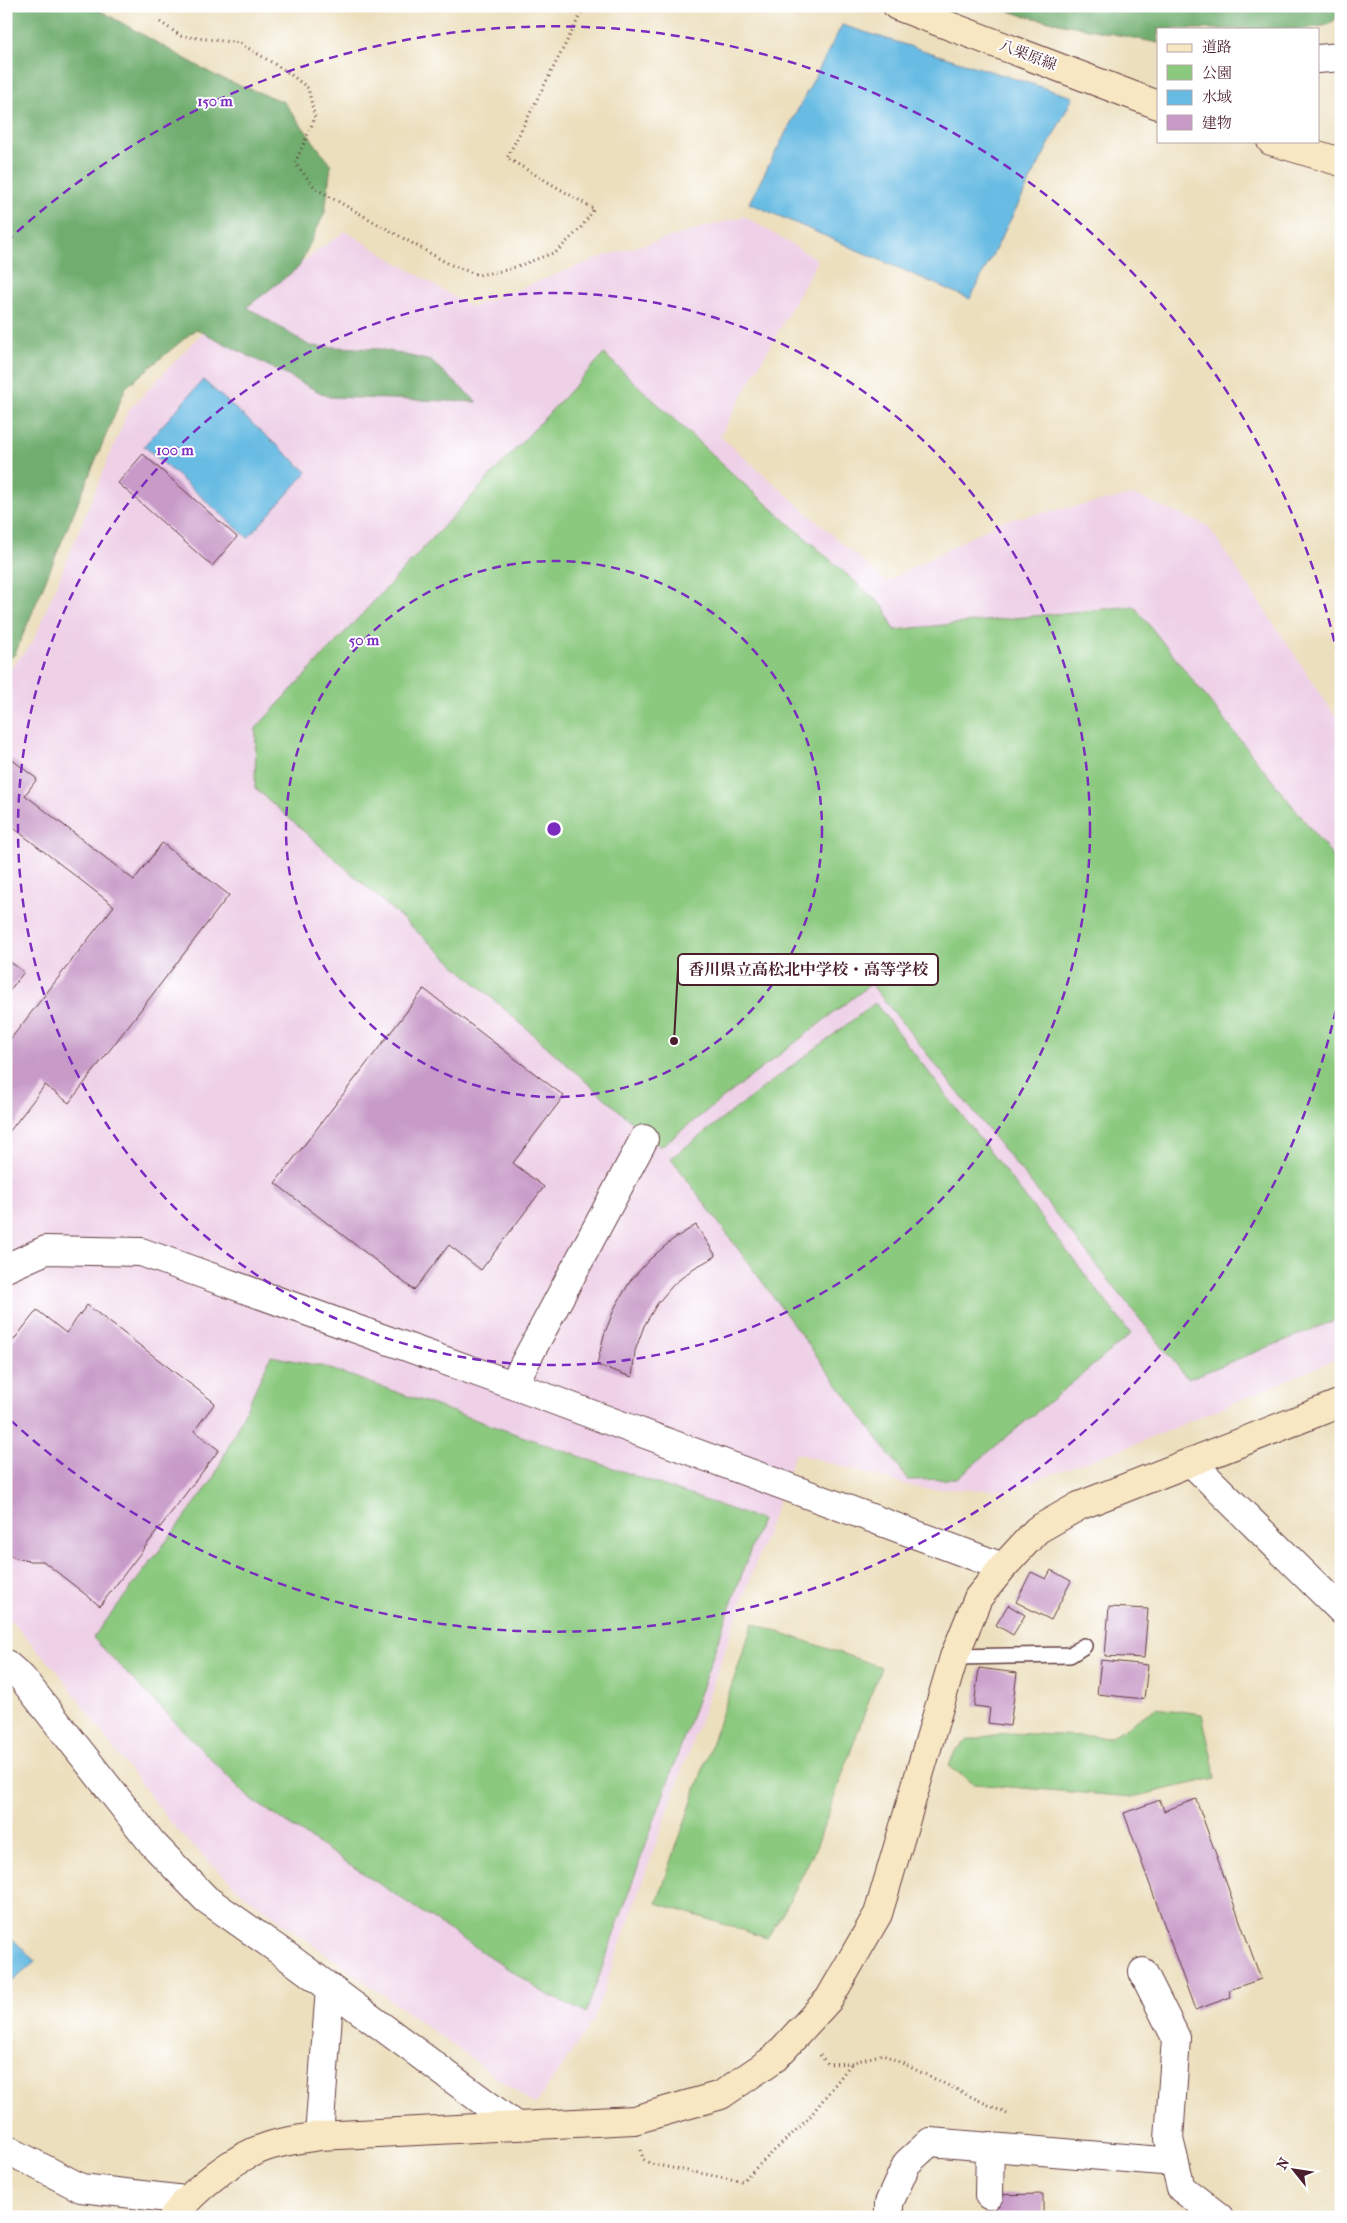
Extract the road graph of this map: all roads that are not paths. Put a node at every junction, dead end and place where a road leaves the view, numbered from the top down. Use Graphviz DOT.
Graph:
graph roads {
  1 [pos="897,6"];
  2 [pos="1341,56"];
  3 [pos="1320,59"];
  4 [pos="1157,105"];
  5 [pos="1274,142"];
  6 [pos="1341,162"];
  7 [pos="644,1139"];
  8 [pos="6,1268"];
  9 [pos="513,1385"];
  10 [pos="1341,1404"];
  11 [pos="1191,1462"];
  12 [pos="1003,1567"];
  13 [pos="1341,1610"];
  14 [pos="1084,1646"];
  15 [pos="954,1657"];
  16 [pos="6,1664"];
  17 [pos="1143,1972"];
  18 [pos="330,1988"];
  19 [pos="516,2126"];
  20 [pos="319,2136"];
  21 [pos="990,2146"];
  22 [pos="6,2149"];
  23 [pos="1174,2162"];
  24 [pos="989,2195"];
  25 [pos="179,2209"];
  26 [pos="889,2217"];
  27 [pos="1219,2217"];
  1 -- 4 [label="street, 八栗原線"];
  2 -- 3 [label="street"];
  5 -- 6 [label="street"];
  7 -- 9 [label="street"];
  8 -- 9 [label="street"];
  9 -- 12 [label="street"];
  10 -- 11 [label="street"];
  11 -- 12 [label="street"];
  11 -- 13 [label="street"];
  12 -- 15 [label="street"];
  14 -- 15 [label="lane"];
  15 -- 19 [label="street"];
  16 -- 18 [label="street"];
  17 -- 23 [label="street"];
  18 -- 19 [label="street"];
  18 -- 20 [label="street"];
  19 -- 20 [label="street"];
  20 -- 25 [label="street"];
  21 -- 23 [label="street"];
  21 -- 24 [label="street"];
  21 -- 26 [label="street"];
  22 -- 25 [label="street"];
  23 -- 27 [label="street"];
}
